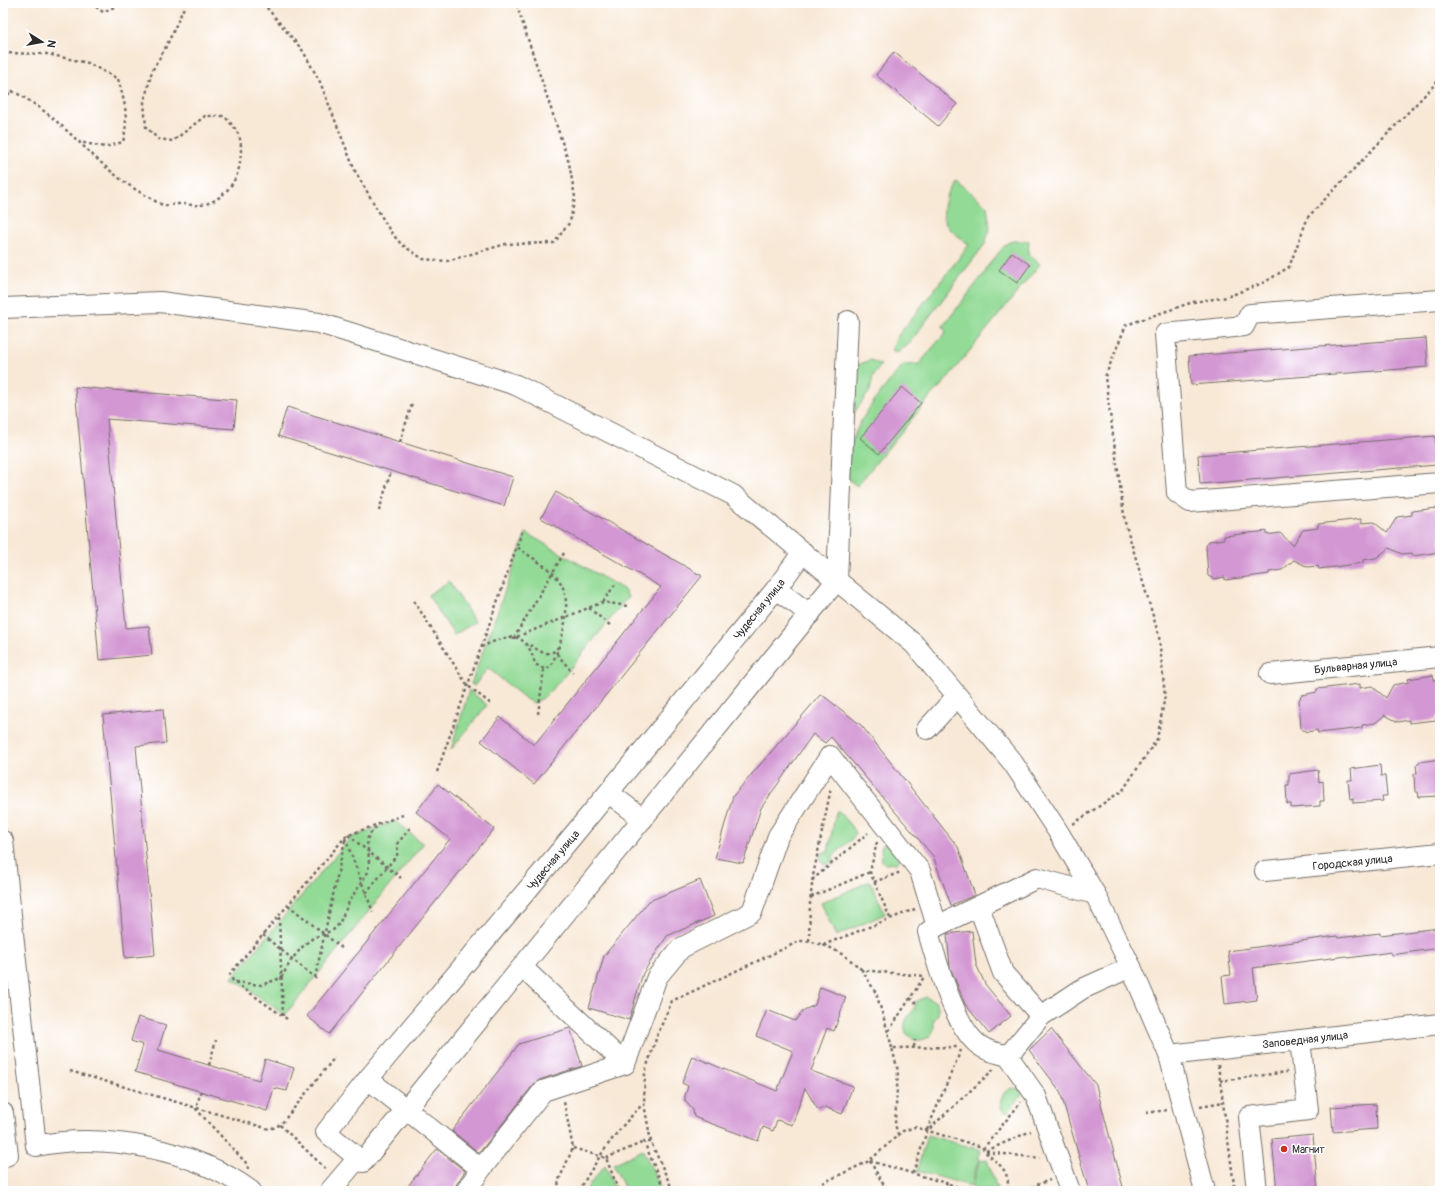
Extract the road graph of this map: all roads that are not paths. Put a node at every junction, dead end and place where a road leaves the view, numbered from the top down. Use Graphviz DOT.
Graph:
graph roads {
  1 [pos="1440,300"];
  2 [pos="3,308"];
  3 [pos="848,322"];
  4 [pos="1440,483"];
  5 [pos="803,552"];
  6 [pos="837,580"];
  7 [pos="776,589"];
  8 [pos="810,614"];
  9 [pos="1440,657"];
  10 [pos="1270,674"];
  11 [pos="957,696"];
  12 [pos="927,729"];
  13 [pos="609,792"];
  14 [pos="643,819"];
  15 [pos="3,841"];
  16 [pos="1440,852"];
  17 [pos="1264,871"];
  18 [pos="1095,894"];
  19 [pos="979,907"];
  20 [pos="937,926"];
  21 [pos="1131,967"];
  22 [pos="523,968"];
  23 [pos="1041,1016"];
  24 [pos="1440,1024"];
  25 [pos="1300,1040"];
  26 [pos="1169,1055"];
  27 [pos="1008,1056"];
  28 [pos="624,1064"];
  29 [pos="368,1078"];
  30 [pos="407,1111"];
  31 [pos="3,1113"];
  32 [pos="3,1157"];
  33 [pos="358,1158"];
  34 [pos="481,1169"];
  35 [pos="1064,1175"];
  36 [pos="334,1186"];
  37 [pos="247,1188"];
  38 [pos="466,1191"];
  39 [pos="1205,1191"];
  40 [pos="1257,1191"];
  1 -- 4 [label="street"];
  2 -- 5 [label="street"];
  3 -- 6 [label="street"];
  5 -- 6 [label="street"];
  5 -- 7 [label="street, Чудесная улица"];
  6 -- 8 [label="street"];
  6 -- 11 [label="street"];
  7 -- 8 [label="street"];
  7 -- 13 [label="street, Чудесная улица"];
  8 -- 14 [label="street"];
  9 -- 10 [label="street, Бульварная улица"];
  11 -- 12 [label="street"];
  11 -- 18 [label="street"];
  13 -- 14 [label="street"];
  13 -- 29 [label="street, Чудесная улица"];
  14 -- 22 [label="street"];
  15 -- 37 [label="street"];
  16 -- 17 [label="street, Городская улица"];
  18 -- 19 [label="street"];
  18 -- 21 [label="street"];
  19 -- 20 [label="street"];
  19 -- 23 [label="street"];
  20 -- 27 [label="street"];
  20 -- 28 [label="street"];
  21 -- 23 [label="street"];
  21 -- 26 [label="street"];
  22 -- 28 [label="street"];
  22 -- 30 [label="street"];
  23 -- 27 [label="street"];
  24 -- 25 [label="street, Заповедная улица"];
  25 -- 26 [label="street, Заповедная улица"];
  25 -- 40 [label="street"];
  26 -- 39 [label="street"];
  27 -- 35 [label="street"];
  28 -- 34 [label="street"];
  29 -- 30 [label="street"];
  29 -- 33 [label="street, Чудесная улица"];
  30 -- 33 [label="street"];
  30 -- 34 [label="street"];
  31 -- 32 [label="street"];
  33 -- 36 [label="street"];
  34 -- 38 [label="street"];
}
